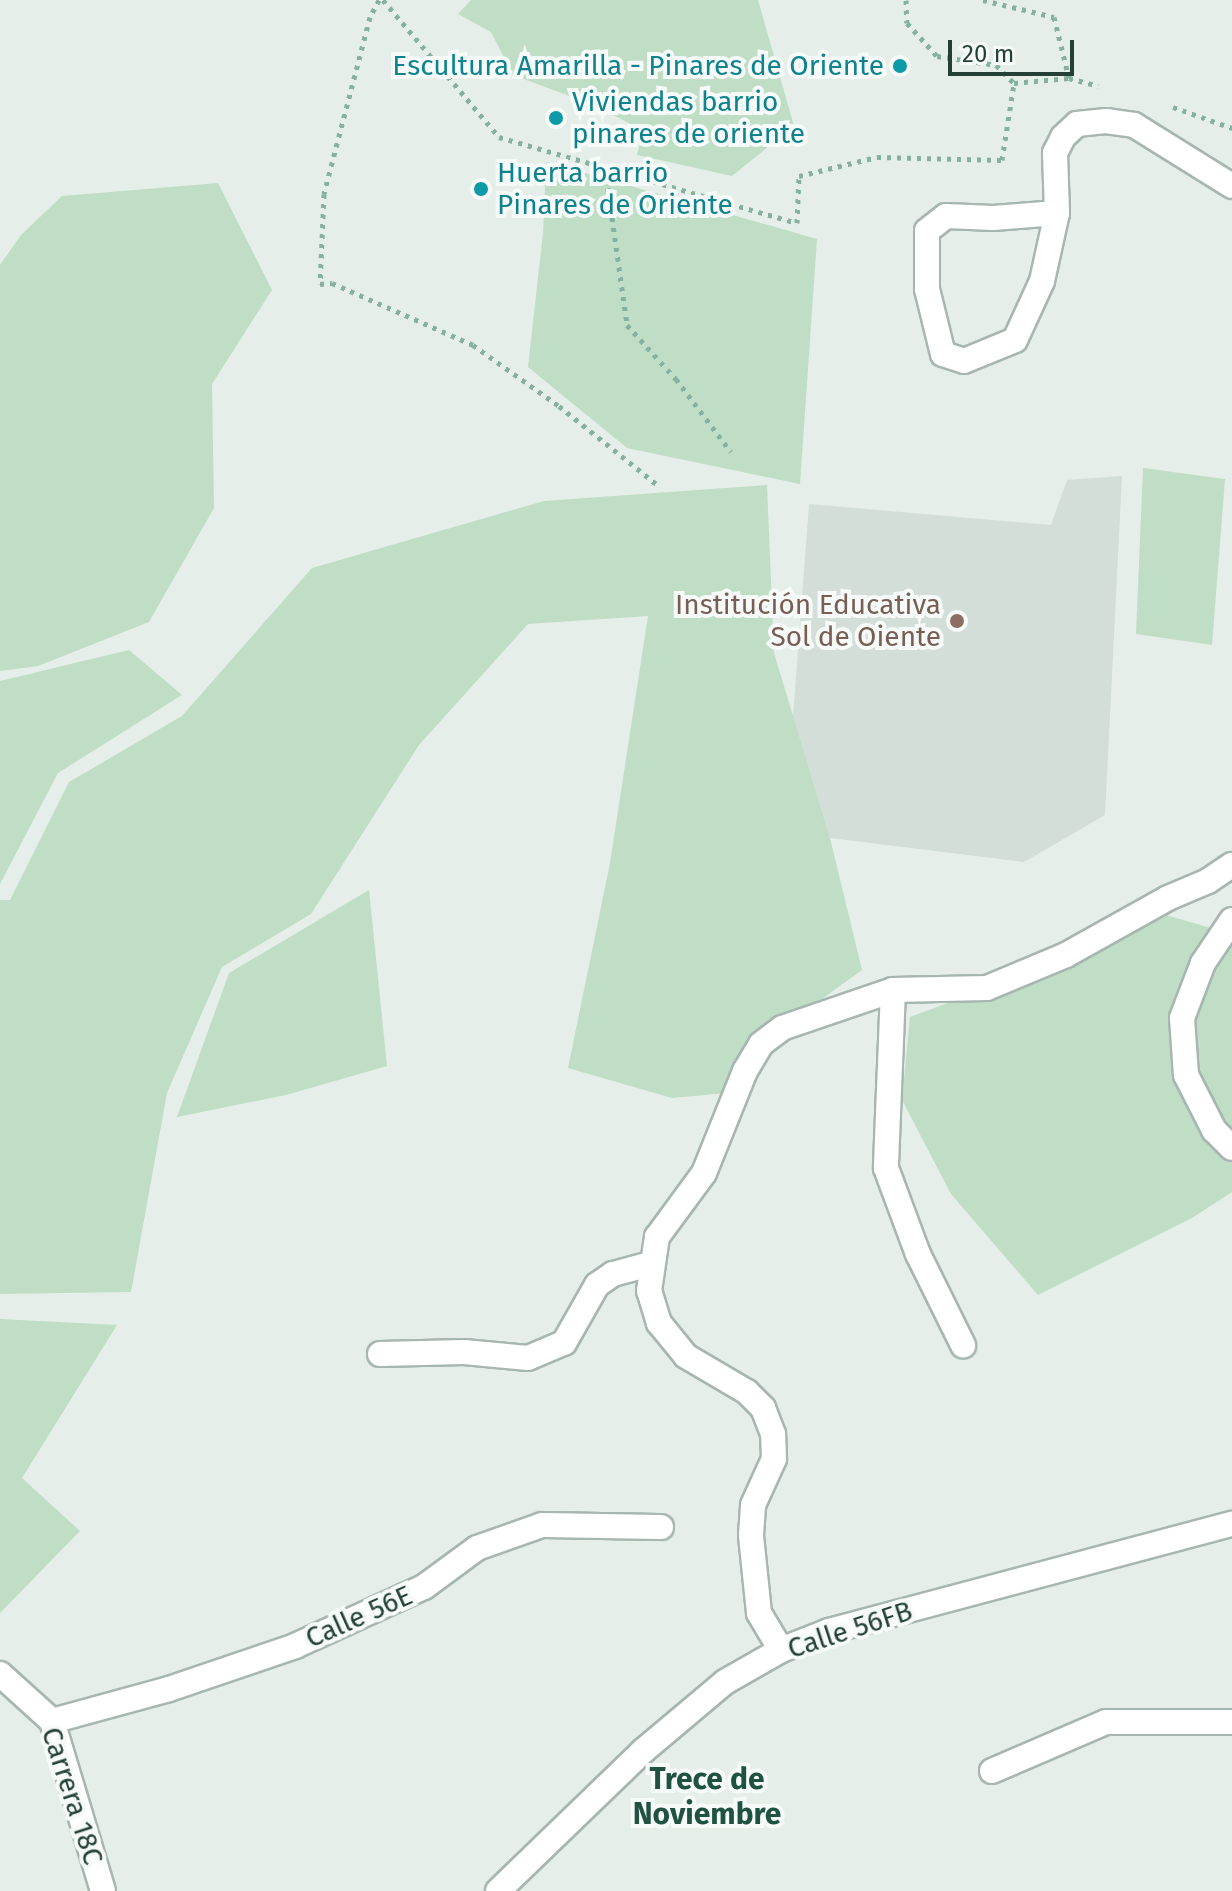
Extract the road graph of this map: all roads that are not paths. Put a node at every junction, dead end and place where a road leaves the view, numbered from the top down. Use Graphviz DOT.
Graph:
graph roads {
  1 [pos="1232,186"];
  2 [pos="1057,213"];
  3 [pos="1232,865"];
  4 [pos="1232,920"];
  5 [pos="893,990"];
  6 [pos="1232,1148"];
  7 [pos="651,1264"];
  8 [pos="963,1345"];
  9 [pos="380,1354"];
  10 [pos="1232,1524"];
  11 [pos="661,1527"];
  12 [pos="781,1650"];
  13 [pos="0,1674"];
  14 [pos="52,1721"];
  15 [pos="1232,1722"];
  16 [pos="992,1771"];
  17 [pos="103,1891"];
  18 [pos="498,1891"];
  1 -- 2 [label="street"];
  2 -- 2 [label="street"];
  3 -- 5 [label="street"];
  4 -- 6 [label="street"];
  5 -- 7 [label="street"];
  5 -- 8 [label="street"];
  7 -- 9 [label="street"];
  7 -- 12 [label="street"];
  10 -- 12 [label="street, Calle 56FB"];
  11 -- 14 [label="street, Calle 56E"];
  12 -- 18 [label="street, Calle 56FB"];
  13 -- 14 [label="street, Carrera 18C"];
  14 -- 17 [label="street, Carrera 18C"];
  15 -- 16 [label="street"];
}
